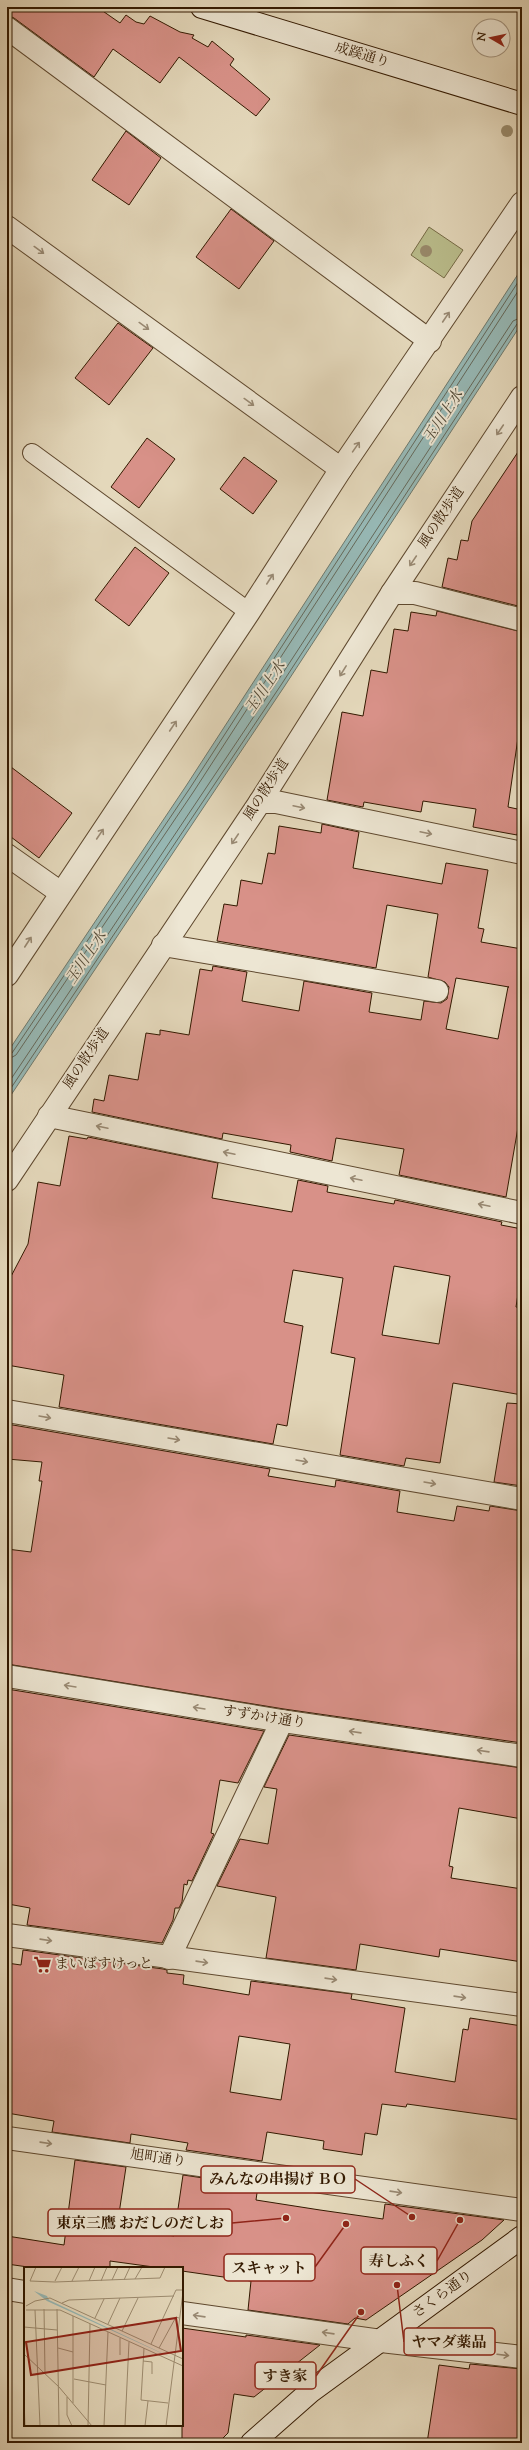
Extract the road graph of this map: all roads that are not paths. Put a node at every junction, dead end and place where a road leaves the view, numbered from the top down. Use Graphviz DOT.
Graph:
graph roads {
  1 [pos="202,7"];
  2 [pos="7,28"];
  3 [pos="522,104"];
  4 [pos="522,203"];
  5 [pos="7,227"];
  6 [pos="430,341"];
  7 [pos="522,397"];
  8 [pos="32,453"];
  9 [pos="340,469"];
  10 [pos="392,593"];
  11 [pos="249,612"];
  12 [pos="522,620"];
  13 [pos="260,802"];
  14 [pos="522,853"];
  15 [pos="7,855"];
  16 [pos="61,893"];
  17 [pos="163,945"];
  18 [pos="7,975"];
  19 [pos="437,991"];
  20 [pos="49,1116"];
  21 [pos="7,1180"];
  22 [pos="522,1213"];
  23 [pos="7,1411"];
  24 [pos="522,1499"];
  25 [pos="7,1676"];
  26 [pos="282,1721"];
  27 [pos="522,1756"];
  28 [pos="7,1935"];
  29 [pos="169,1958"];
  30 [pos="522,2005"];
  31 [pos="7,2138"];
  32 [pos="522,2210"];
  33 [pos="522,2237"];
  34 [pos="7,2289"];
  35 [pos="24,2292"];
  36 [pos="183,2313"];
  37 [pos="381,2341"];
  38 [pos="522,2357"];
  39 [pos="252,2443"];
  1 -- 3 [label="street, 成蹊通り"];
  2 -- 6 [label="street"];
  6 -- 4 [label="street, one-way"];
  5 -- 9 [label="street, one-way"];
  9 -- 6 [label="street, one-way"];
  7 -- 10 [label="street, 風の散歩道, one-way"];
  8 -- 11 [label="lane"];
  11 -- 9 [label="street, one-way"];
  10 -- 12 [label="street"];
  10 -- 13 [label="street, 風の散歩道, one-way"];
  16 -- 11 [label="street, one-way"];
  13 -- 14 [label="street, one-way"];
  13 -- 17 [label="street, 風の散歩道, one-way"];
  15 -- 16 [label="street"];
  18 -- 16 [label="street, one-way"];
  17 -- 19 [label="street"];
  17 -- 20 [label="street, 風の散歩道"];
  20 -- 21 [label="street, 風の散歩道"];
  22 -- 20 [label="street, one-way"];
  23 -- 24 [label="street, one-way"];
  26 -- 25 [label="street, すずかけ通り, one-way"];
  27 -- 26 [label="street, すずかけ通り, one-way"];
  26 -- 29 [label="street"];
  28 -- 29 [label="street, one-way"];
  29 -- 30 [label="street, one-way"];
  31 -- 32 [label="street, 旭町通り, one-way"];
  33 -- 37 [label="street, さくら通り"];
  34 -- 35 [label="street"];
  37 -- 36 [label="street, one-way"];
  37 -- 38 [label="street, one-way"];
  37 -- 39 [label="street, さくら通り"];
}
